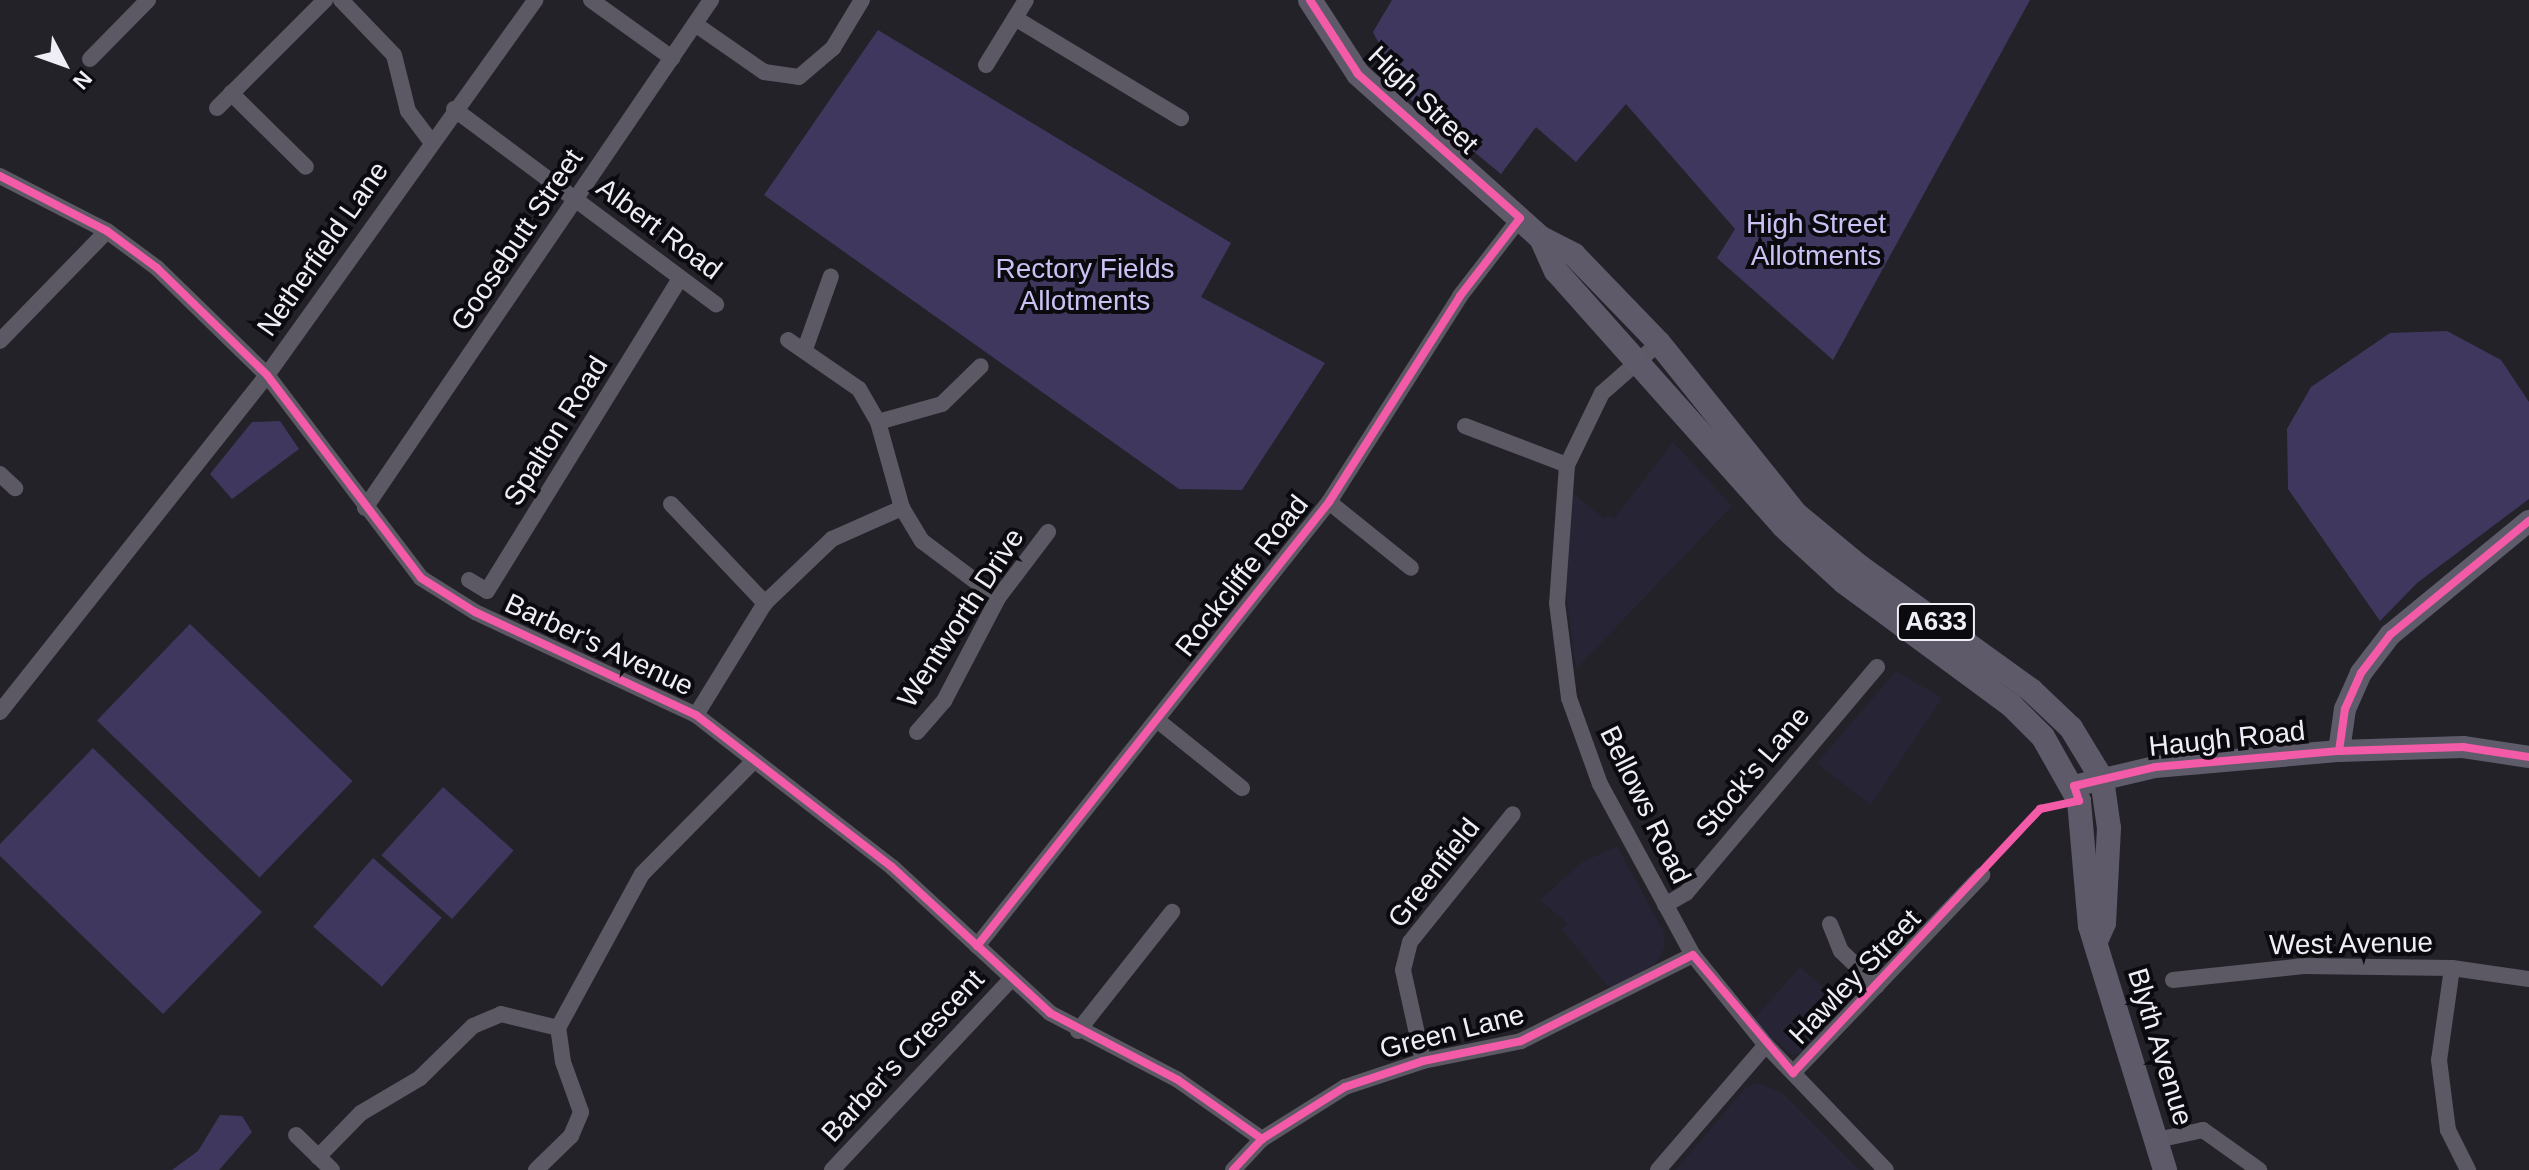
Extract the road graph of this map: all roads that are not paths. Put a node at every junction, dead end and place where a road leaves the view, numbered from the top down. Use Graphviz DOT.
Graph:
graph roads {
  1 [pos="148,0"];
  2 [pos="325,0"];
  3 [pos="341,0"];
  4 [pos="535,0"];
  5 [pos="591,0"];
  6 [pos="711,0"];
  7 [pos="862,0"];
  8 [pos="1026,0"];
  9 [pos="1310,0"];
  10 [pos="1015,18"];
  11 [pos="695,24"];
  12 [pos="672,58"];
  13 [pos="90,59"];
  14 [pos="986,65"];
  15 [pos="231,93"];
  16 [pos="217,108"];
  17 [pos="454,109"];
  18 [pos="1181,118"];
  19 [pos="431,141"];
  20 [pos="306,167"];
  21 [pos="0,176"];
  22 [pos="576,199"];
  23 [pos="1520,218"];
  24 [pos="107,231"];
  25 [pos="1541,238"];
  26 [pos="831,276"];
  27 [pos="680,278"];
  28 [pos="716,304"];
  29 [pos="788,340"];
  30 [pos="0,341"];
  31 [pos="1659,343"];
  32 [pos="805,349"];
  33 [pos="1637,362"];
  34 [pos="981,366"];
  35 [pos="267,375"];
  36 [pos="878,422"];
  37 [pos="1465,426"];
  38 [pos="1567,465"];
  39 [pos="0,474"];
  40 [pos="15,488"];
  41 [pos="1329,502"];
  42 [pos="671,504"];
  43 [pos="365,508"];
  44 [pos="902,508"];
  45 [pos="2529,521"];
  46 [pos="1048,532"];
  47 [pos="1411,568"];
  48 [pos="469,580"];
  49 [pos="998,598"];
  50 [pos="765,603"];
  51 [pos="1877,667"];
  52 [pos="0,712"];
  53 [pos="696,715"];
  54 [pos="1157,720"];
  55 [pos="917,732"];
  56 [pos="2339,751"];
  57 [pos="2529,757"];
  58 [pos="753,762"];
  59 [pos="2102,779"];
  60 [pos="2074,786"];
  61 [pos="1242,788"];
  62 [pos="1513,814"];
  63 [pos="1982,875"];
  64 [pos="1665,905"];
  65 [pos="1172,912"];
  66 [pos="1830,924"];
  67 [pos="2096,941"];
  68 [pos="977,946"];
  69 [pos="1693,955"];
  70 [pos="2452,968"];
  71 [pos="1012,978"];
  72 [pos="2529,979"];
  73 [pos="2173,980"];
  74 [pos="1877,986"];
  75 [pos="558,1028"];
  76 [pos="1078,1031"];
  77 [pos="1766,1045"];
  78 [pos="1423,1061"];
  79 [pos="1793,1073"];
  80 [pos="296,1135"];
  81 [pos="1262,1139"];
  82 [pos="2157,1140"];
  83 [pos="318,1157"];
  84 [pos="332,1170"];
  85 [pos="536,1170"];
  86 [pos="832,1170"];
  87 [pos="1233,1170"];
  88 [pos="1658,1170"];
  89 [pos="1886,1170"];
  90 [pos="2165,1170"];
  91 [pos="2259,1170"];
  92 [pos="2468,1170"];
  1 -- 13 [label="street"];
  2 -- 15 [label="street"];
  3 -- 19 [label="street"];
  4 -- 17 [label="street, Netherfield Lane"];
  5 -- 12 [label="street"];
  6 -- 11 [label="street, Goosebutt Street"];
  7 -- 11 [label="street"];
  8 -- 10 [label="street"];
  9 -- 23 [label="main road, High Street / A633"];
  10 -- 14 [label="street"];
  10 -- 18 [label="street"];
  11 -- 12 [label="street, Goosebutt Street"];
  12 -- 22 [label="street, Goosebutt Street"];
  15 -- 16 [label="street"];
  15 -- 20 [label="street"];
  17 -- 19 [label="street, Netherfield Lane"];
  17 -- 22 [label="street, Albert Road"];
  19 -- 35 [label="street, Netherfield Lane"];
  21 -- 24 [label="street, Barber's Avenue"];
  22 -- 27 [label="street, Albert Road"];
  22 -- 43 [label="street, Goosebutt Street"];
  23 -- 25 [label="main road, High Street / A633"];
  23 -- 41 [label="street, Rockcliffe Road"];
  24 -- 30 [label="street"];
  24 -- 35 [label="street, Barber's Avenue"];
  25 -- 31 [label="main road, High Street / A633"];
  25 -- 33 [label="main road, High Street / A633"];
  26 -- 32 [label="street"];
  27 -- 28 [label="street, Albert Road"];
  27 -- 48 [label="street, Spalton Road"];
  29 -- 32 [label="street"];
  31 -- 33 [label="street, Bellows Road"];
  31 -- 59 [label="main road, High Street / A633"];
  32 -- 36 [label="street"];
  33 -- 38 [label="street, Bellows Road"];
  33 -- 60 [label="main road, High Street / A633"];
  34 -- 36 [label="street"];
  35 -- 43 [label="street, Barber's Avenue"];
  35 -- 52 [label="street, Netherfield Lane"];
  36 -- 44 [label="street"];
  37 -- 38 [label="street"];
  38 -- 64 [label="street, Bellows Road"];
  39 -- 40 [label="street"];
  41 -- 47 [label="street"];
  41 -- 54 [label="street, Rockcliffe Road"];
  42 -- 50 [label="street"];
  43 -- 53 [label="street, Barber's Avenue"];
  44 -- 49 [label="street"];
  44 -- 50 [label="street"];
  45 -- 56 [label="street"];
  46 -- 49 [label="street, Wentworth Drive"];
  49 -- 55 [label="street, Wentworth Drive"];
  50 -- 53 [label="street"];
  51 -- 64 [label="street, Stock's Lane"];
  53 -- 58 [label="street, Barber's Avenue"];
  54 -- 61 [label="street"];
  54 -- 68 [label="street, Rockcliffe Road"];
  56 -- 57 [label="street, Haugh Road"];
  56 -- 59 [label="street, Haugh Road"];
  58 -- 68 [label="street, Barber's Avenue"];
  58 -- 75 [label="street"];
  59 -- 60 [label="street, Haugh Road"];
  59 -- 67 [label="main road, High Street / A633"];
  60 -- 67 [label="main road, High Street / A633"];
  62 -- 78 [label="street, Greenfield"];
  63 -- 74 [label="street, Hawley Street"];
  64 -- 69 [label="street, Bellows Road"];
  65 -- 76 [label="street"];
  66 -- 74 [label="street"];
  67 -- 82 [label="main road, Blyth Avenue / A633"];
  68 -- 71 [label="street, Barber's Avenue"];
  69 -- 77 [label="street, Bellows Road"];
  69 -- 78 [label="street, Green Lane"];
  70 -- 72 [label="street, West Avenue"];
  70 -- 73 [label="street, West Avenue"];
  70 -- 92 [label="street"];
  71 -- 76 [label="street, Barber's Avenue"];
  71 -- 86 [label="street, Barber's Crescent"];
  74 -- 79 [label="street, Hawley Street"];
  75 -- 83 [label="street"];
  75 -- 85 [label="street"];
  76 -- 81 [label="street, Barber's Avenue"];
  77 -- 79 [label="street, Bellows Road"];
  77 -- 88 [label="street"];
  78 -- 81 [label="street, Green Lane"];
  79 -- 89 [label="street, Bellows Road"];
  80 -- 83 [label="street"];
  81 -- 87 [label="street, Green Lane"];
  82 -- 90 [label="main road, Blyth Avenue / A633"];
  82 -- 91 [label="street"];
  83 -- 84 [label="street"];
}
